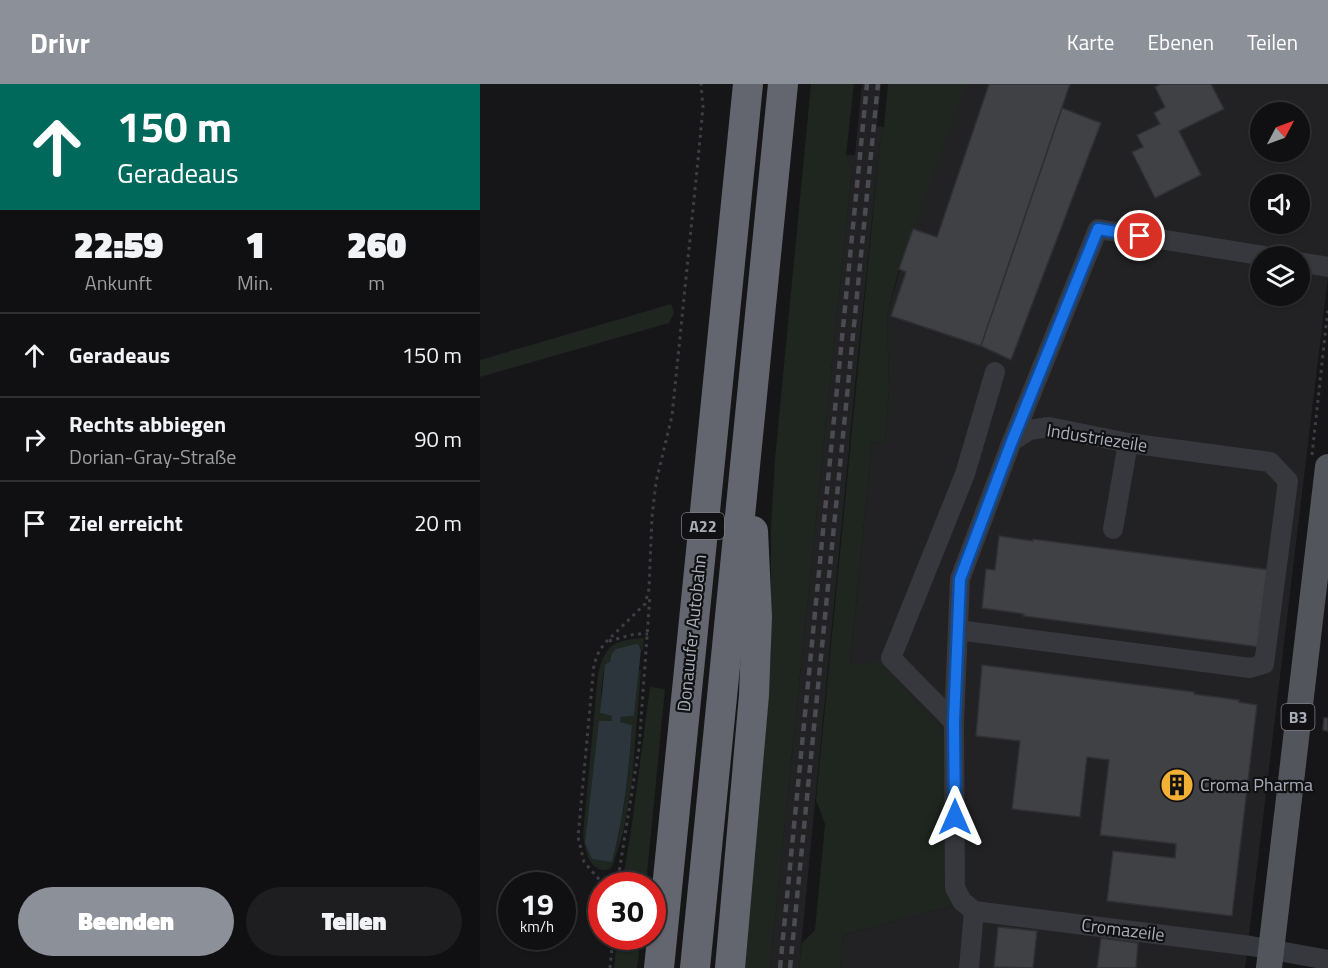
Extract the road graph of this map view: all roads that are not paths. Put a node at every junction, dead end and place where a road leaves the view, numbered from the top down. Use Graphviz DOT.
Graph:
graph roads {
  1 [pos="748,84"];
  2 [pos="783,84"];
  3 [pos="1250,254"];
  4 [pos="1310,264"];
  5 [pos="1328,267"];
  6 [pos="995,372"];
  7 [pos="749,420"];
  8 [pos="1012,441"];
  9 [pos="1128,443"];
  10 [pos="1328,467"];
  11 [pos="1113,529"];
  12 [pos="958,630"];
  13 [pos="954,722"];
  14 [pos="974,911"];
  15 [pos="1270,959"];
  16 [pos="1328,960"];
  17 [pos="659,968"];
  18 [pos="695,968"];
  19 [pos="730,968"];
  20 [pos="969,968"];
  1 -- 17 [label="highway, Donauufer Autobahn / A22"];
  2 -- 7 [label="highway, Donauufer Autobahn / A22"];
  3 -- 8 [label="street"];
  4 -- 5 [label="street"];
  6 -- 13 [label="street"];
  7 -- 18 [label="highway, Donauufer Autobahn / A22"];
  7 -- 19 [label="highway"];
  8 -- 9 [label="street, Industriezeile"];
  8 -- 12 [label="street"];
  9 -- 11 [label="street"];
  9 -- 12 [label="street, Industriezeile"];
  10 -- 15 [label="main road, B3"];
  12 -- 13 [label="street"];
  13 -- 14 [label="street"];
  14 -- 15 [label="street, Cromazeile"];
  14 -- 20 [label="street"];
  15 -- 16 [label="street, Cromazeile"];
}
